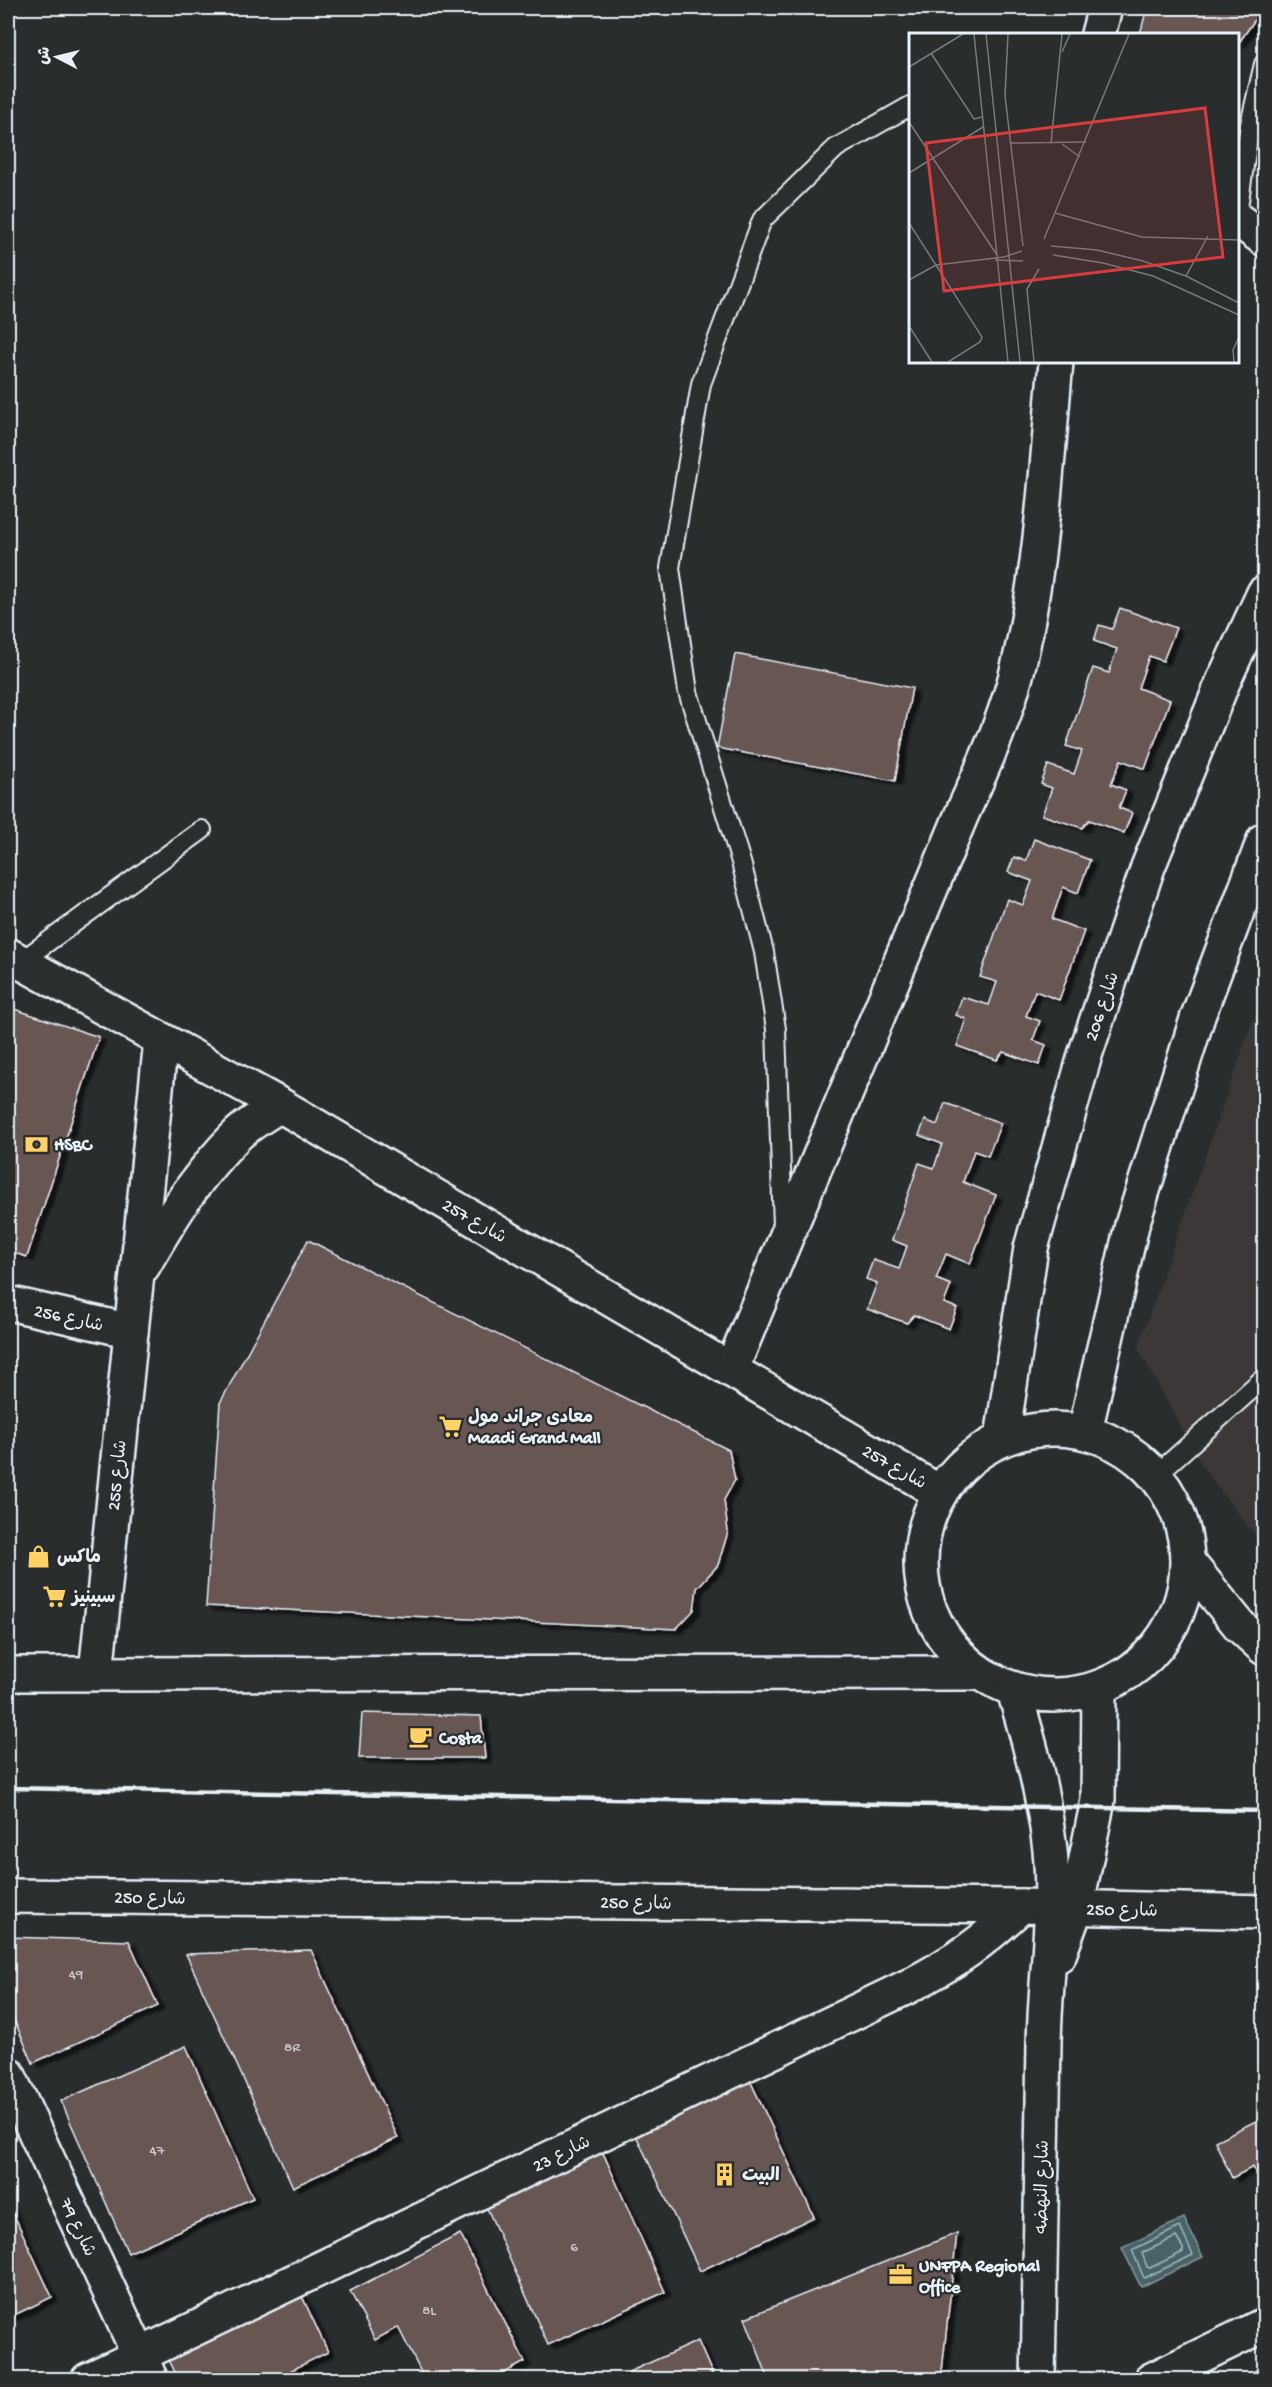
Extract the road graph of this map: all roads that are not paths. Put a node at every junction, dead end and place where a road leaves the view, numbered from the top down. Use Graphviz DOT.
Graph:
graph roads {
  1 [pos="1105,8"];
  2 [pos="1098,33"];
  3 [pos="1264,64"];
  4 [pos="909,107"];
  5 [pos="1239,201"];
  6 [pos="1239,221"];
  7 [pos="1264,239"];
  8 [pos="1056,363"];
  9 [pos="1264,593"];
  10 [pos="202,830"];
  11 [pos="1264,840"];
  12 [pos="14,959"];
  13 [pos="161,1040"];
  14 [pos="280,1105"];
  15 [pos="784,1246"];
  16 [pos="137,1277"];
  17 [pos="8,1303"];
  18 [pos="131,1332"];
  19 [pos="731,1370"];
  20 [pos="1264,1378"];
  21 [pos="1085,1431"];
  22 [pos="1002,1438"];
  23 [pos="1156,1475"];
  24 [pos="939,1492"];
  25 [pos="1188,1562"];
  26 [pos="1264,1648"];
  27 [pos="96,1673"];
  28 [pos="978,1673"];
  29 [pos="8,1674"];
  30 [pos="1099,1689"];
  31 [pos="1014,1691"];
  32 [pos="8,1896"];
  33 [pos="1049,1907"];
  34 [pos="1264,1912"];
  35 [pos="8,2074"];
  36 [pos="1264,2325"];
  37 [pos="146,2367"];
  38 [pos="88,2379"];
  39 [pos="1038,2379"];
  40 [pos="1151,2379"];
  1 -- 2 [label="street"];
  3 -- 5 [label="lane"];
  4 -- 15 [label="lane"];
  6 -- 7 [label="street"];
  8 -- 15 [label="street"];
  9 -- 22 [label="street, شارع 206"];
  10 -- 12 [label="lane"];
  11 -- 21 [label="street"];
  12 -- 13 [label="street, شارع 257"];
  13 -- 14 [label="street, شارع 257"];
  13 -- 16 [label="street, شارع 255"];
  14 -- 16 [label="street, شارع 255"];
  14 -- 19 [label="street, شارع 257"];
  15 -- 19 [label="street"];
  16 -- 18 [label="street, شارع 255"];
  17 -- 18 [label="street, شارع 256"];
  18 -- 27 [label="street, شارع 255"];
  19 -- 24 [label="street, شارع 257"];
  20 -- 23 [label="lane"];
  21 -- 22 [label="street"];
  21 -- 23 [label="street"];
  22 -- 24 [label="street"];
  23 -- 25 [label="street"];
  24 -- 28 [label="street"];
  25 -- 26 [label="street"];
  25 -- 30 [label="street"];
  27 -- 28 [label="street"];
  27 -- 29 [label="street"];
  28 -- 31 [label="street"];
  30 -- 31 [label="street"];
  30 -- 33 [label="street, شارع النهضه"];
  31 -- 33 [label="street, شارع النهضه"];
  32 -- 33 [label="street, شارع 250"];
  33 -- 34 [label="street, شارع 250"];
  33 -- 37 [label="street, شارع 23"];
  33 -- 39 [label="street, شارع النهضه"];
  35 -- 37 [label="street, شارع 79"];
  36 -- 40 [label="street"];
  37 -- 38 [label="street, شارع 23"];
}
